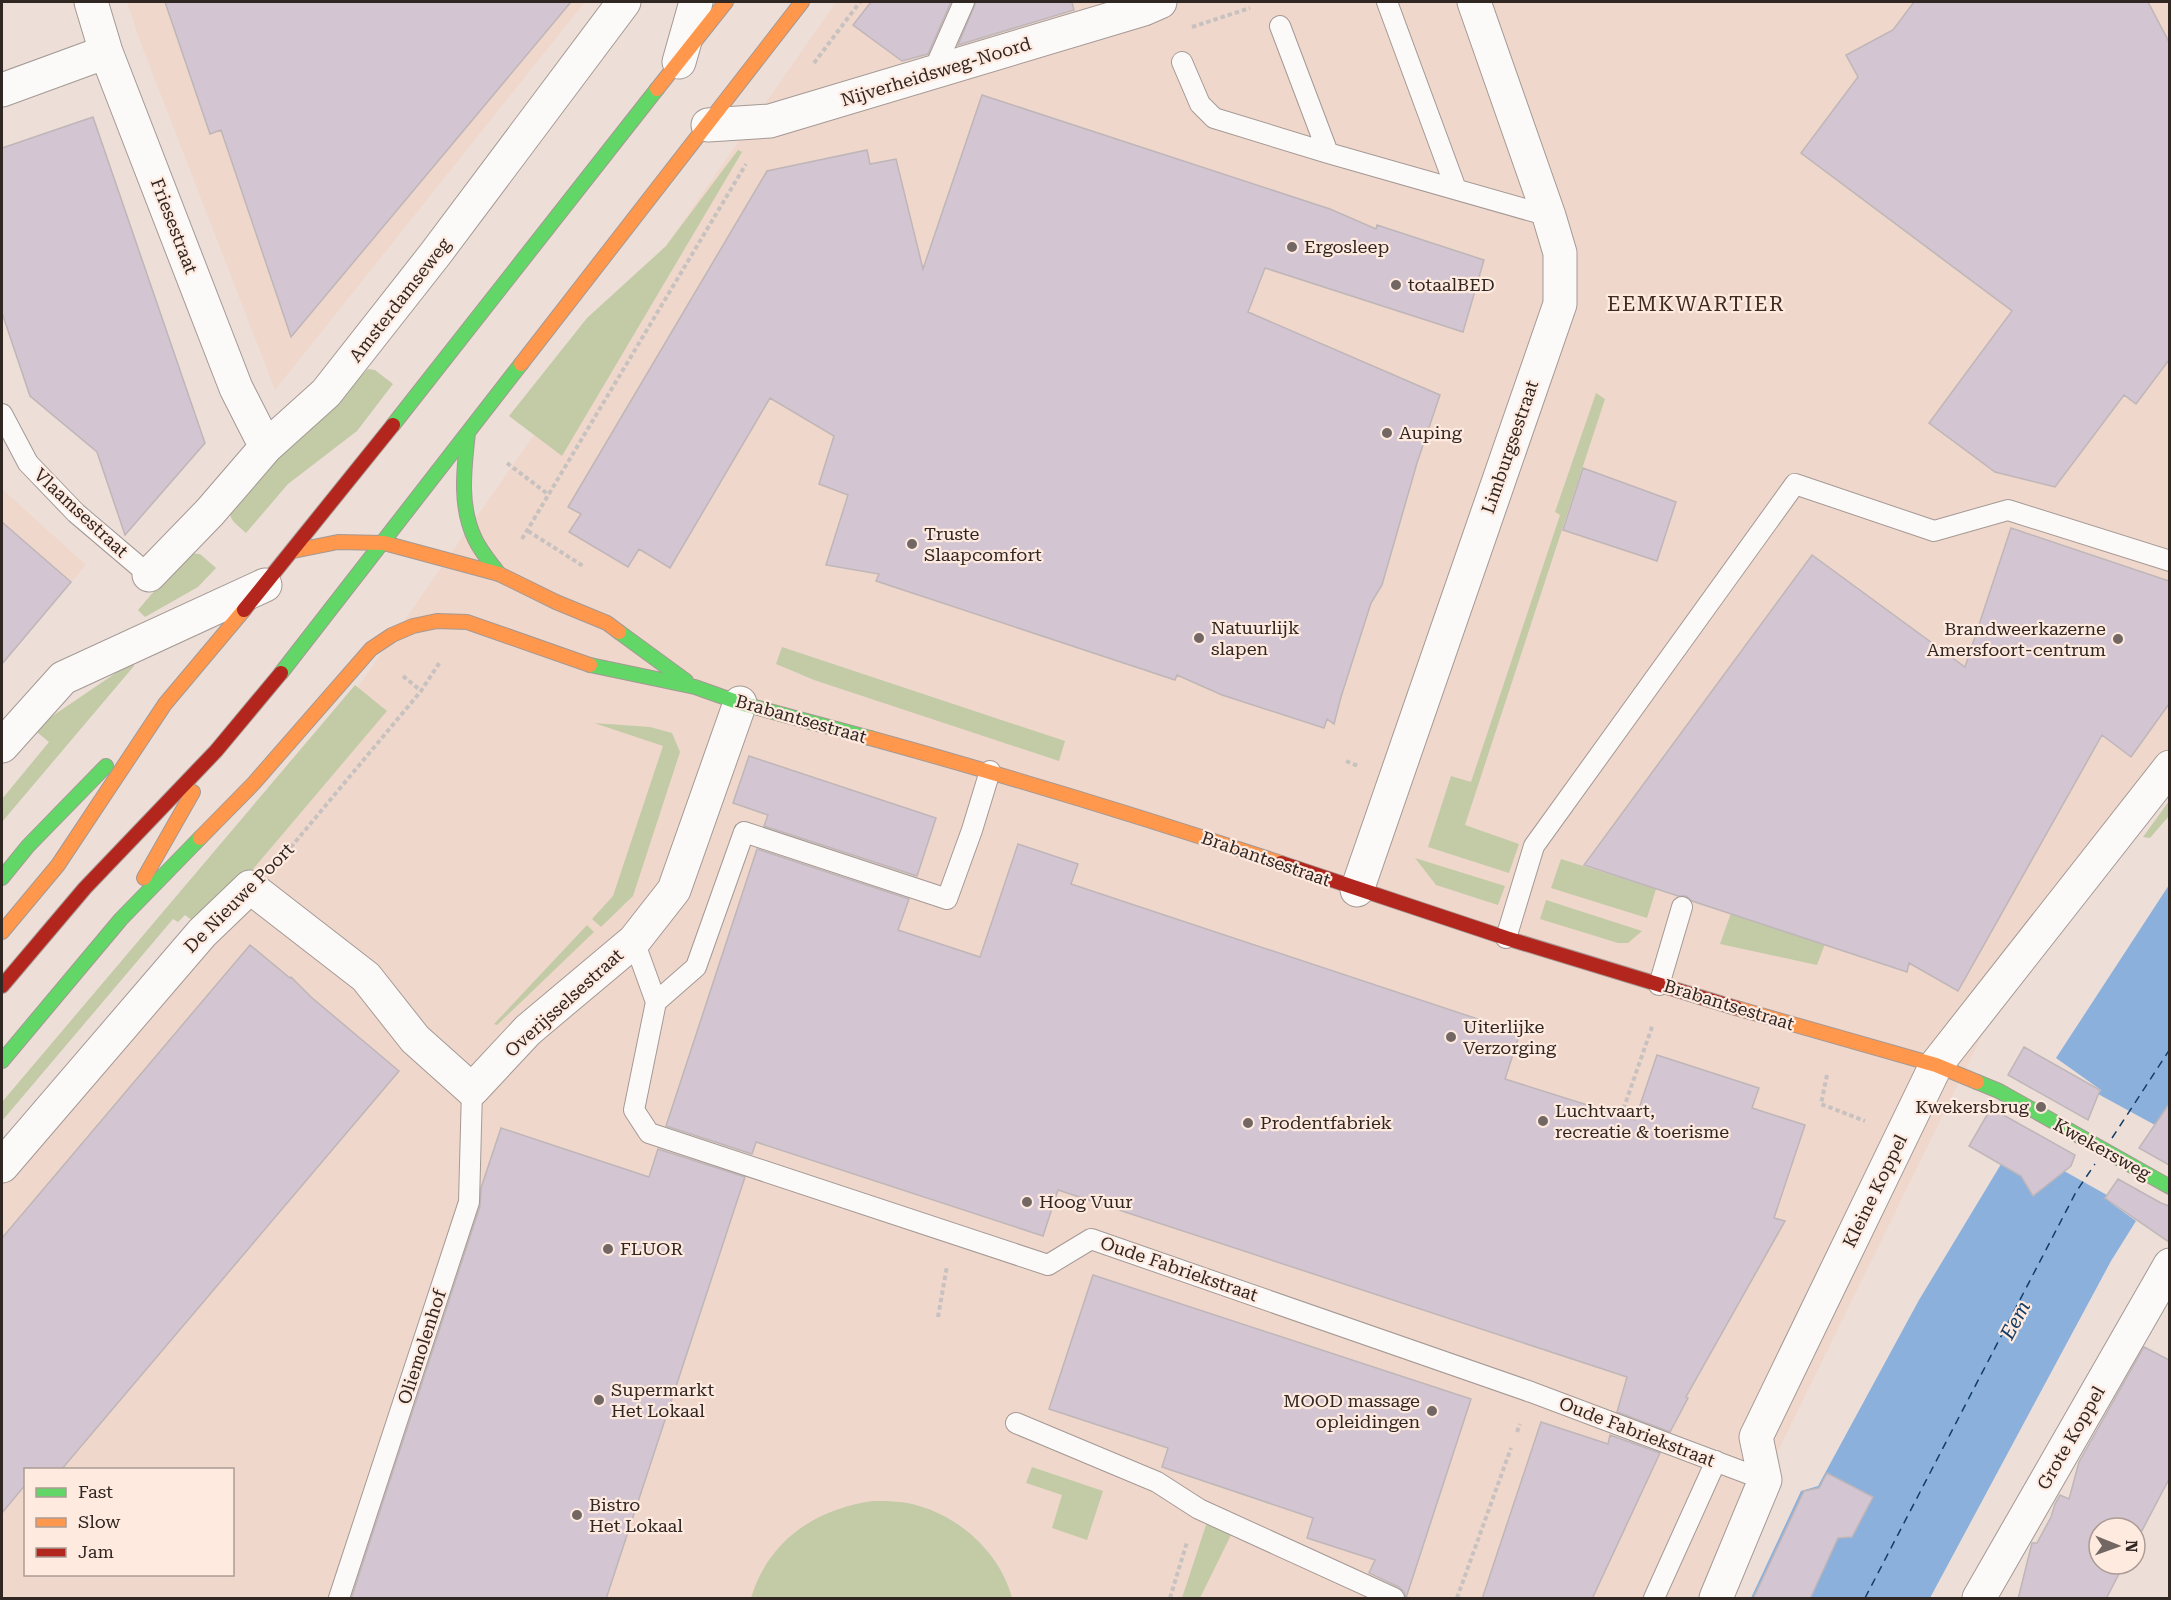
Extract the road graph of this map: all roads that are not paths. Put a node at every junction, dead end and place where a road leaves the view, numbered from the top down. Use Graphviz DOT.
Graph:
graph roads {
  1 [pos="91,2"];
  2 [pos="696,2"];
  3 [pos="726,2"];
  4 [pos="802,2"];
  5 [pos="964,2"];
  6 [pos="1160,2"];
  7 [pos="1387,2"];
  8 [pos="1474,2"];
  9 [pos="620,4"];
  10 [pos="1280,26"];
  11 [pos="106,52"];
  12 [pos="679,62"];
  13 [pos="1182,63"];
  14 [pos="933,72"];
  15 [pos="2,90"];
  16 [pos="708,124"];
  17 [pos="1328,153"];
  18 [pos="1456,189"];
  19 [pos="1549,216"];
  20 [pos="2,414"];
  21 [pos="468,433"];
  22 [pos="266,447"];
  23 [pos="384,543"];
  24 [pos="293,551"];
  25 [pos="2169,561"];
  26 [pos="499,574"];
  27 [pos="149,576"];
  28 [pos="265,585"];
  29 [pos="695,687"];
  30 [pos="741,703"];
  31 [pos="165,704"];
  32 [pos="2,746"];
  33 [pos="216,751"];
  34 [pos="2169,767"];
  35 [pos="990,771"];
  36 [pos="2,878"];
  37 [pos="1357,890"];
  38 [pos="1682,907"];
  39 [pos="121,919"];
  40 [pos="2,932"];
  41 [pos="1506,938"];
  42 [pos="634,940"];
  43 [pos="2,986"];
  44 [pos="1662,986"];
  45 [pos="656,1002"];
  46 [pos="2,1061"];
  47 [pos="1936,1065"];
  48 [pos="472,1090"];
  49 [pos="2,1166"];
  50 [pos="2169,1187"];
  51 [pos="2166,1271"];
  52 [pos="1016,1423"];
  53 [pos="1716,1461"];
  54 [pos="1765,1480"];
  55 [pos="339,1599"];
  56 [pos="1394,1599"];
  57 [pos="1654,1599"];
  58 [pos="1716,1599"];
  59 [pos="1979,1599"];
  1 -- 11 [label="street, Friesestraat"];
  2 -- 12 [label="street"];
  3 -- 12 [label="main road"];
  4 -- 16 [label="main road"];
  5 -- 14 [label="lane"];
  6 -- 14 [label="street, Nijverheidsweg-Noord"];
  7 -- 18 [label="lane"];
  8 -- 19 [label="street, Limburgsestraat"];
  9 -- 22 [label="street, Amsterdamseweg"];
  10 -- 17 [label="lane"];
  11 -- 15 [label="street"];
  11 -- 22 [label="street, Friesestraat"];
  12 -- 24 [label="main road"];
  13 -- 17 [label="lane"];
  14 -- 16 [label="street, Nijverheidsweg-Noord"];
  16 -- 21 [label="main road"];
  17 -- 18 [label="lane"];
  18 -- 19 [label="lane"];
  19 -- 37 [label="street, Limburgsestraat"];
  20 -- 27 [label="lane, Vlaamsestraat"];
  21 -- 23 [label="main road"];
  21 -- 26 [label="main road"];
  22 -- 27 [label="street, Amsterdamseweg"];
  23 -- 24 [label="main road, Brabantsestraat"];
  23 -- 26 [label="main road, Brabantsestraat"];
  23 -- 33 [label="main road"];
  24 -- 28 [label="main road"];
  25 -- 41 [label="lane"];
  26 -- 29 [label="main road, Brabantsestraat"];
  28 -- 31 [label="main road"];
  28 -- 32 [label="street"];
  29 -- 30 [label="main road, Brabantsestraat"];
  29 -- 39 [label="main road, Brabantsestraat"];
  30 -- 35 [label="main road, Brabantsestraat"];
  30 -- 42 [label="street, Overijsselsestraat"];
  31 -- 36 [label="main road"];
  31 -- 40 [label="main road"];
  33 -- 39 [label="main road"];
  33 -- 43 [label="main road"];
  34 -- 47 [label="street, Kleine Koppel"];
  35 -- 37 [label="main road, Brabantsestraat"];
  35 -- 45 [label="lane"];
  37 -- 41 [label="main road, Brabantsestraat"];
  38 -- 44 [label="lane"];
  39 -- 46 [label="main road"];
  41 -- 44 [label="main road, Brabantsestraat"];
  42 -- 45 [label="lane"];
  42 -- 48 [label="street, Overijsselsestraat"];
  44 -- 47 [label="main road, Brabantsestraat"];
  45 -- 53 [label="lane, Oude Fabriekstraat"];
  47 -- 50 [label="main road, Kwekersweg"];
  47 -- 54 [label="street, Kleine Koppel"];
  48 -- 49 [label="street, De Nieuwe Poort"];
  48 -- 55 [label="lane, Oliemolenhof"];
  51 -- 59 [label="street, Grote Koppel"];
  52 -- 56 [label="lane"];
  53 -- 54 [label="lane, Oude Fabriekstraat"];
  53 -- 57 [label="lane"];
  54 -- 58 [label="street"];
}
